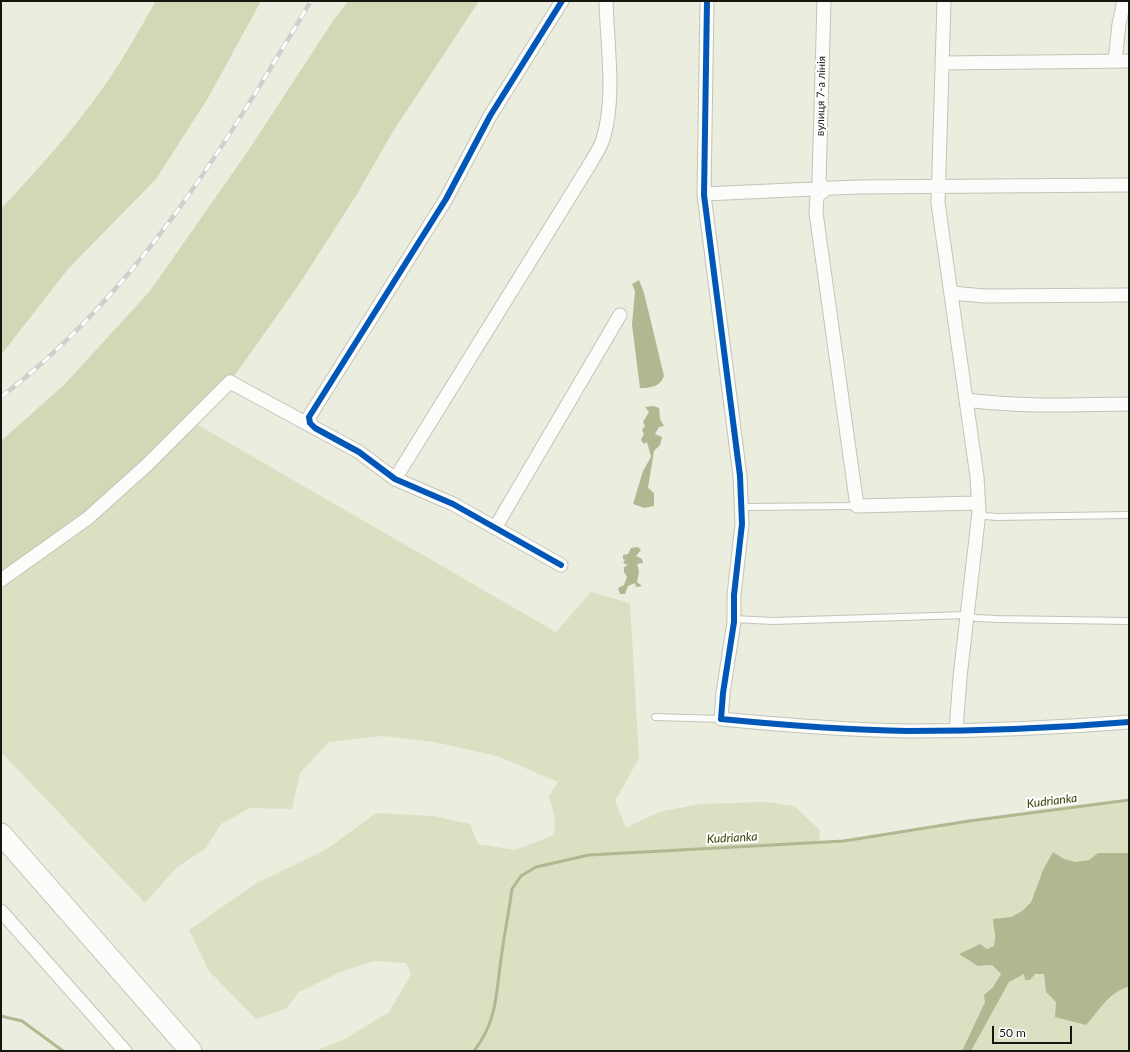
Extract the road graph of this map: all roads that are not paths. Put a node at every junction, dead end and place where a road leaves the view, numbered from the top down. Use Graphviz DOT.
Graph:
graph roads {
  1 [pos="562,1"];
  2 [pos="606,1"];
  3 [pos="707,1"];
  4 [pos="824,1"];
  5 [pos="944,1"];
  6 [pos="1124,1"];
  7 [pos="1115,61"];
  8 [pos="1129,61"];
  9 [pos="942,63"];
  10 [pos="1129,185"];
  11 [pos="938,187"];
  12 [pos="825,190"];
  13 [pos="704,194"];
  14 [pos="951,293"];
  15 [pos="1129,295"];
  16 [pos="620,315"];
  17 [pos="966,400"];
  18 [pos="1129,404"];
  19 [pos="315,428"];
  20 [pos="395,479"];
  21 [pos="857,506"];
  22 [pos="743,507"];
  23 [pos="978,507"];
  24 [pos="1129,514"];
  25 [pos="495,528"];
  26 [pos="561,565"];
  27 [pos="1,580"];
  28 [pos="967,615"];
  29 [pos="734,619"];
  30 [pos="1129,621"];
  31 [pos="655,717"];
  32 [pos="721,720"];
  33 [pos="1129,722"];
  34 [pos="956,730"];
  35 [pos="1,834"];
  36 [pos="1,911"];
  37 [pos="125,1051"];
  38 [pos="191,1051"];
  1 -- 19 [label="street"];
  2 -- 20 [label="street"];
  3 -- 13 [label="street"];
  4 -- 12 [label="street, вулиця 7-а лінія"];
  5 -- 9 [label="street"];
  6 -- 7 [label="street"];
  7 -- 8 [label="street"];
  7 -- 9 [label="street"];
  9 -- 11 [label="street"];
  10 -- 11 [label="street"];
  11 -- 12 [label="street"];
  11 -- 14 [label="street"];
  12 -- 13 [label="street"];
  12 -- 21 [label="street"];
  13 -- 22 [label="street"];
  14 -- 15 [label="street"];
  14 -- 17 [label="street"];
  16 -- 25 [label="street"];
  17 -- 18 [label="street"];
  17 -- 23 [label="street"];
  19 -- 20 [label="street"];
  19 -- 27 [label="street"];
  20 -- 25 [label="street"];
  21 -- 22 [label="lane"];
  21 -- 23 [label="street"];
  22 -- 29 [label="street"];
  23 -- 24 [label="lane"];
  23 -- 28 [label="street"];
  25 -- 26 [label="street"];
  28 -- 29 [label="lane"];
  28 -- 30 [label="lane"];
  28 -- 34 [label="street"];
  29 -- 32 [label="street"];
  31 -- 32 [label="lane"];
  32 -- 34 [label="street"];
  33 -- 34 [label="street"];
  35 -- 38 [label="highway"];
  36 -- 37 [label="street"];
}
